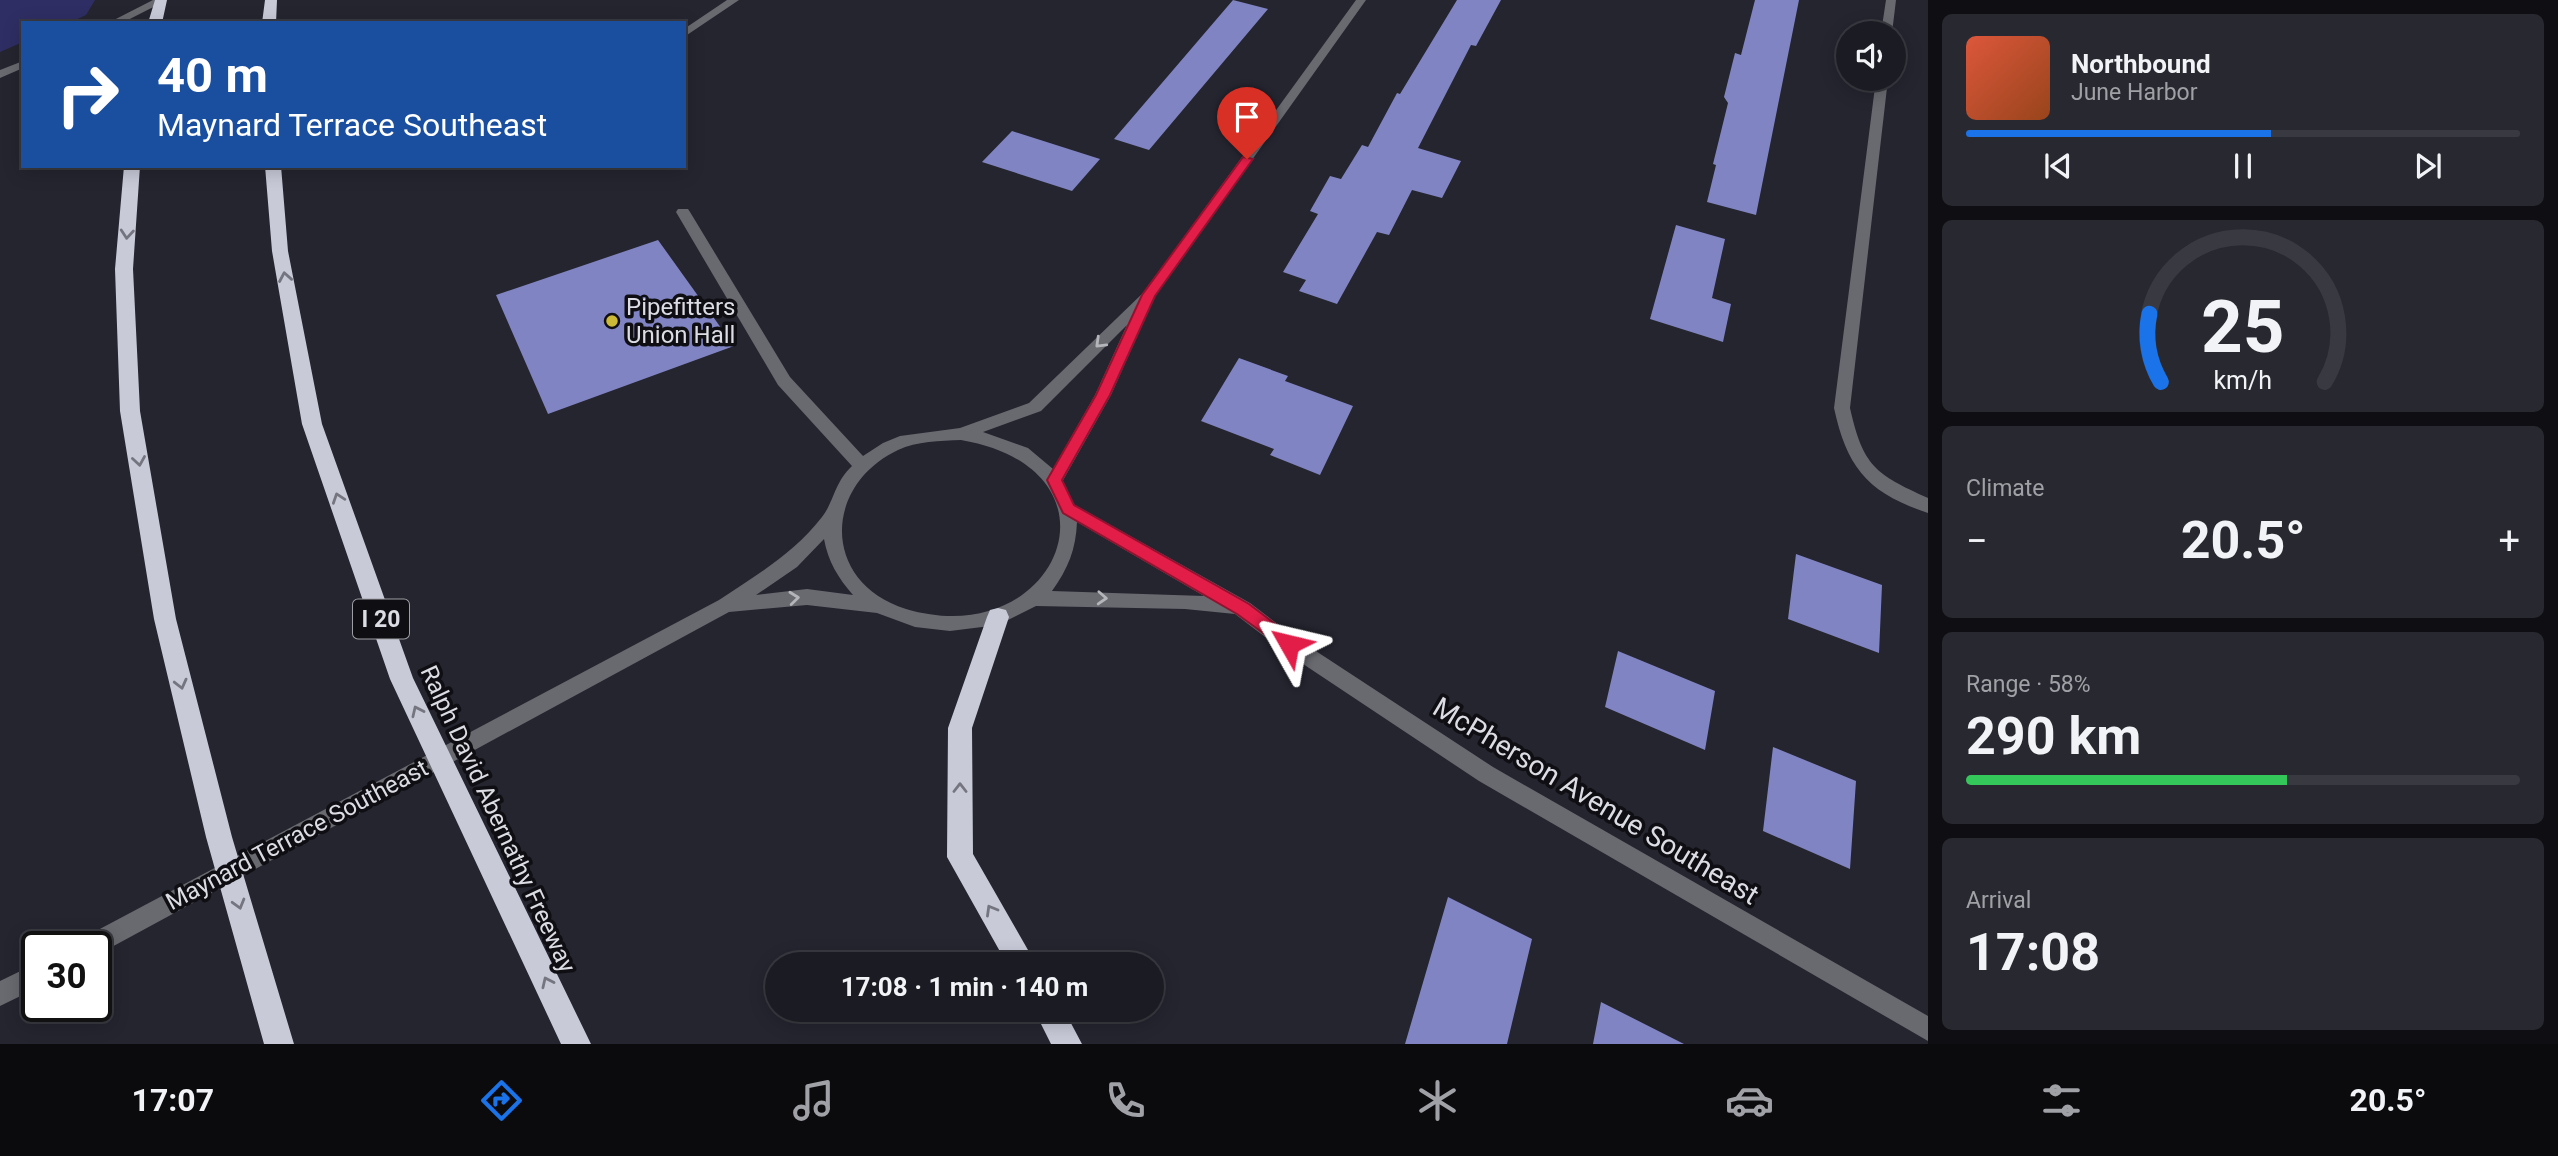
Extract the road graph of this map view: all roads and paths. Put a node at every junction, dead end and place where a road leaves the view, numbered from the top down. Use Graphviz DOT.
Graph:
graph roads {
  1 [pos="161,0"];
  2 [pos="271,0"];
  3 [pos="734,0"];
  4 [pos="1361,0"];
  5 [pos="1891,0"];
  6 [pos="117,21"];
  7 [pos="156,21"];
  8 [pos="270,21"];
  9 [pos="1888,21"];
  10 [pos="686,33"];
  11 [pos="21,65"];
  12 [pos="0,74"];
  13 [pos="1881,91"];
  14 [pos="132,168"];
  15 [pos="273,168"];
  16 [pos="683,212"];
  17 [pos="1149,295"];
  18 [pos="961,434"];
  19 [pos="861,465"];
  20 [pos="1055,480"];
  21 [pos="1928,506"];
  22 [pos="1069,509"];
  23 [pos="830,520"];
  24 [pos="1034,598"];
  25 [pos="726,605"];
  26 [pos="876,605"];
  27 [pos="1243,609"];
  28 [pos="998,617"];
  29 [pos="112,935"];
  30 [pos="1015,952"];
  31 [pos="1055,1022"];
  32 [pos="1928,1029"];
  33 [pos="279,1044"];
  34 [pos="576,1044"];
  35 [pos="1067,1044"];
  1 -- 6 [label="street"];
  1 -- 7 [label="highway"];
  2 -- 8 [label="highway"];
  3 -- 10 [label="street"];
  4 -- 17 [label="street"];
  5 -- 9 [label="street"];
  11 -- 12 [label="street"];
  13 -- 21 [label="street"];
  14 -- 33 [label="highway, one-way"];
  34 -- 15 [label="highway, Ralph David Abernathy Freeway / I 20, one-way"];
  16 -- 19 [label="street"];
  17 -- 18 [label="street, one-way"];
  17 -- 20 [label="street"];
  18 -- 19 [label="street"];
  18 -- 20 [label="street"];
  19 -- 23 [label="street"];
  20 -- 22 [label="street"];
  22 -- 24 [label="street"];
  22 -- 27 [label="street, McPherson Avenue Southeast"];
  23 -- 25 [label="street, Maynard Terrace Southeast"];
  23 -- 26 [label="street"];
  24 -- 27 [label="street, McPherson Avenue Southeast, one-way"];
  24 -- 28 [label="street"];
  25 -- 26 [label="street, Maynard Terrace Southeast, one-way"];
  25 -- 29 [label="street, Maynard Terrace Southeast"];
  26 -- 28 [label="street"];
  27 -- 32 [label="street, McPherson Avenue Southeast"];
  30 -- 28 [label="highway, one-way"];
  31 -- 35 [label="highway"];
}
